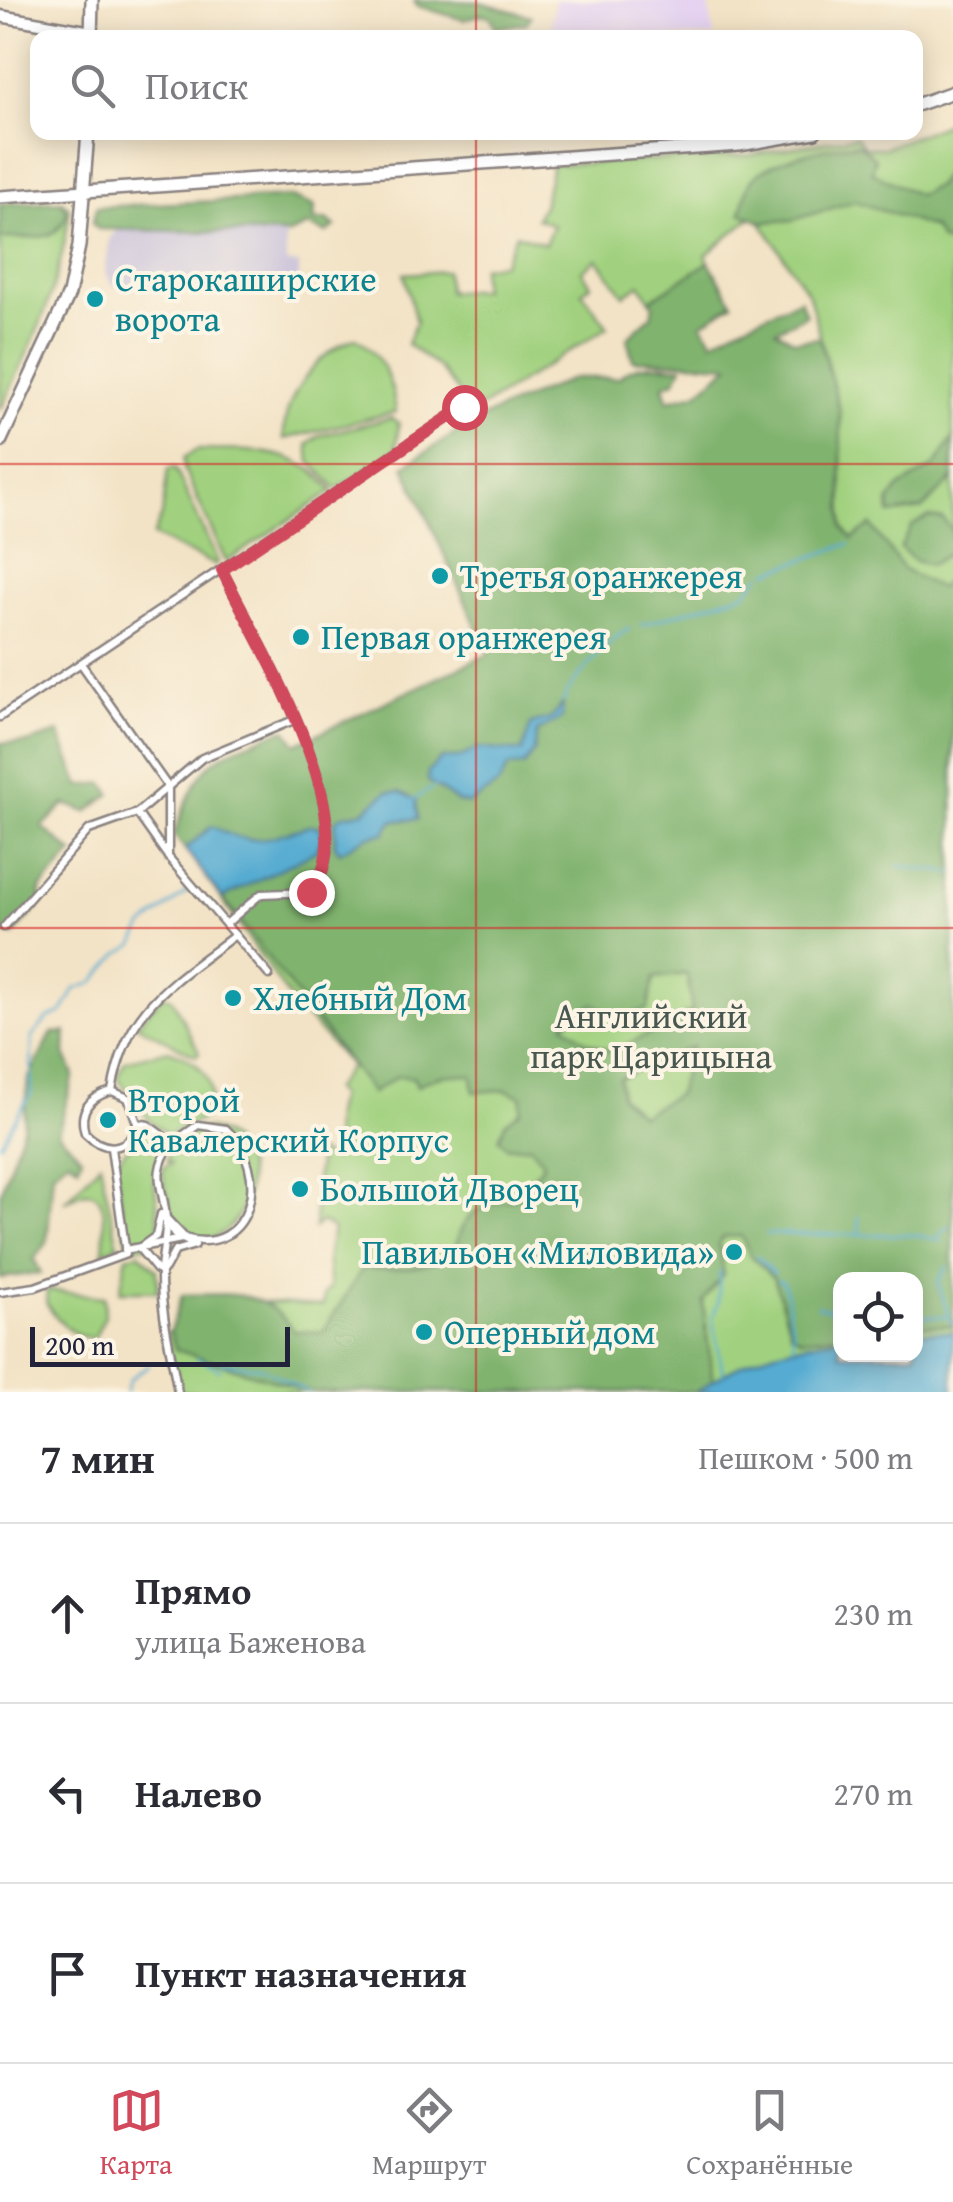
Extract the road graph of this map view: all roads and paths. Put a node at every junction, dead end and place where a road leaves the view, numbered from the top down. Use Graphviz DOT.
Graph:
graph roads {
  1 [pos="92,0"];
  2 [pos="0,16"];
  3 [pos="67,30"];
  4 [pos="91,30"];
  5 [pos="953,92"];
  6 [pos="923,103"];
  7 [pos="87,140"];
  8 [pos="765,140"];
  9 [pos="84,192"];
  10 [pos="0,197"];
  11 [pos="464,407"];
  12 [pos="0,442"];
  13 [pos="222,570"];
  14 [pos="82,665"];
  15 [pos="0,717"];
  16 [pos="294,720"];
  17 [pos="168,787"];
  18 [pos="138,814"];
  19 [pos="168,858"];
  20 [pos="226,924"];
  21 [pos="4,927"];
  22 [pos="235,935"];
  23 [pos="269,974"];
  24 [pos="112,1090"];
  25 [pos="137,1124"];
  26 [pos="172,1143"];
  27 [pos="111,1148"];
  28 [pos="166,1221"];
  29 [pos="183,1238"];
  30 [pos="164,1244"];
  31 [pos="125,1250"];
  32 [pos="139,1251"];
  33 [pos="161,1270"];
  34 [pos="0,1292"];
  35 [pos="178,1392"];
  1 -- 4 [label="main road"];
  2 -- 3 [label="street"];
  5 -- 6 [label="main road"];
  7 -- 9 [label="main road"];
  8 -- 9 [label="main road"];
  9 -- 10 [label="main road"];
  9 -- 12 [label="main road"];
  11 -- 13 [label="street"];
  13 -- 14 [label="street"];
  13 -- 16 [label="street"];
  14 -- 15 [label="street"];
  14 -- 17 [label="street"];
  16 -- 17 [label="street"];
  16 -- 20 [label="street"];
  17 -- 18 [label="street"];
  17 -- 19 [label="street"];
  18 -- 19 [label="street"];
  18 -- 21 [label="street"];
  19 -- 20 [label="street"];
  20 -- 22 [label="street"];
  22 -- 23 [label="street"];
  22 -- 24 [label="street"];
  24 -- 25 [label="street"];
  24 -- 27 [label="street"];
  25 -- 26 [label="street"];
  25 -- 27 [label="street"];
  26 -- 28 [label="street"];
  26 -- 29 [label="street"];
  27 -- 31 [label="street"];
  28 -- 29 [label="street"];
  28 -- 30 [label="street"];
  28 -- 32 [label="street"];
  29 -- 30 [label="street"];
  29 -- 33 [label="street"];
  30 -- 32 [label="street"];
  30 -- 33 [label="street"];
  31 -- 32 [label="street"];
  31 -- 34 [label="street"];
  32 -- 33 [label="street"];
  33 -- 35 [label="street"];
}
